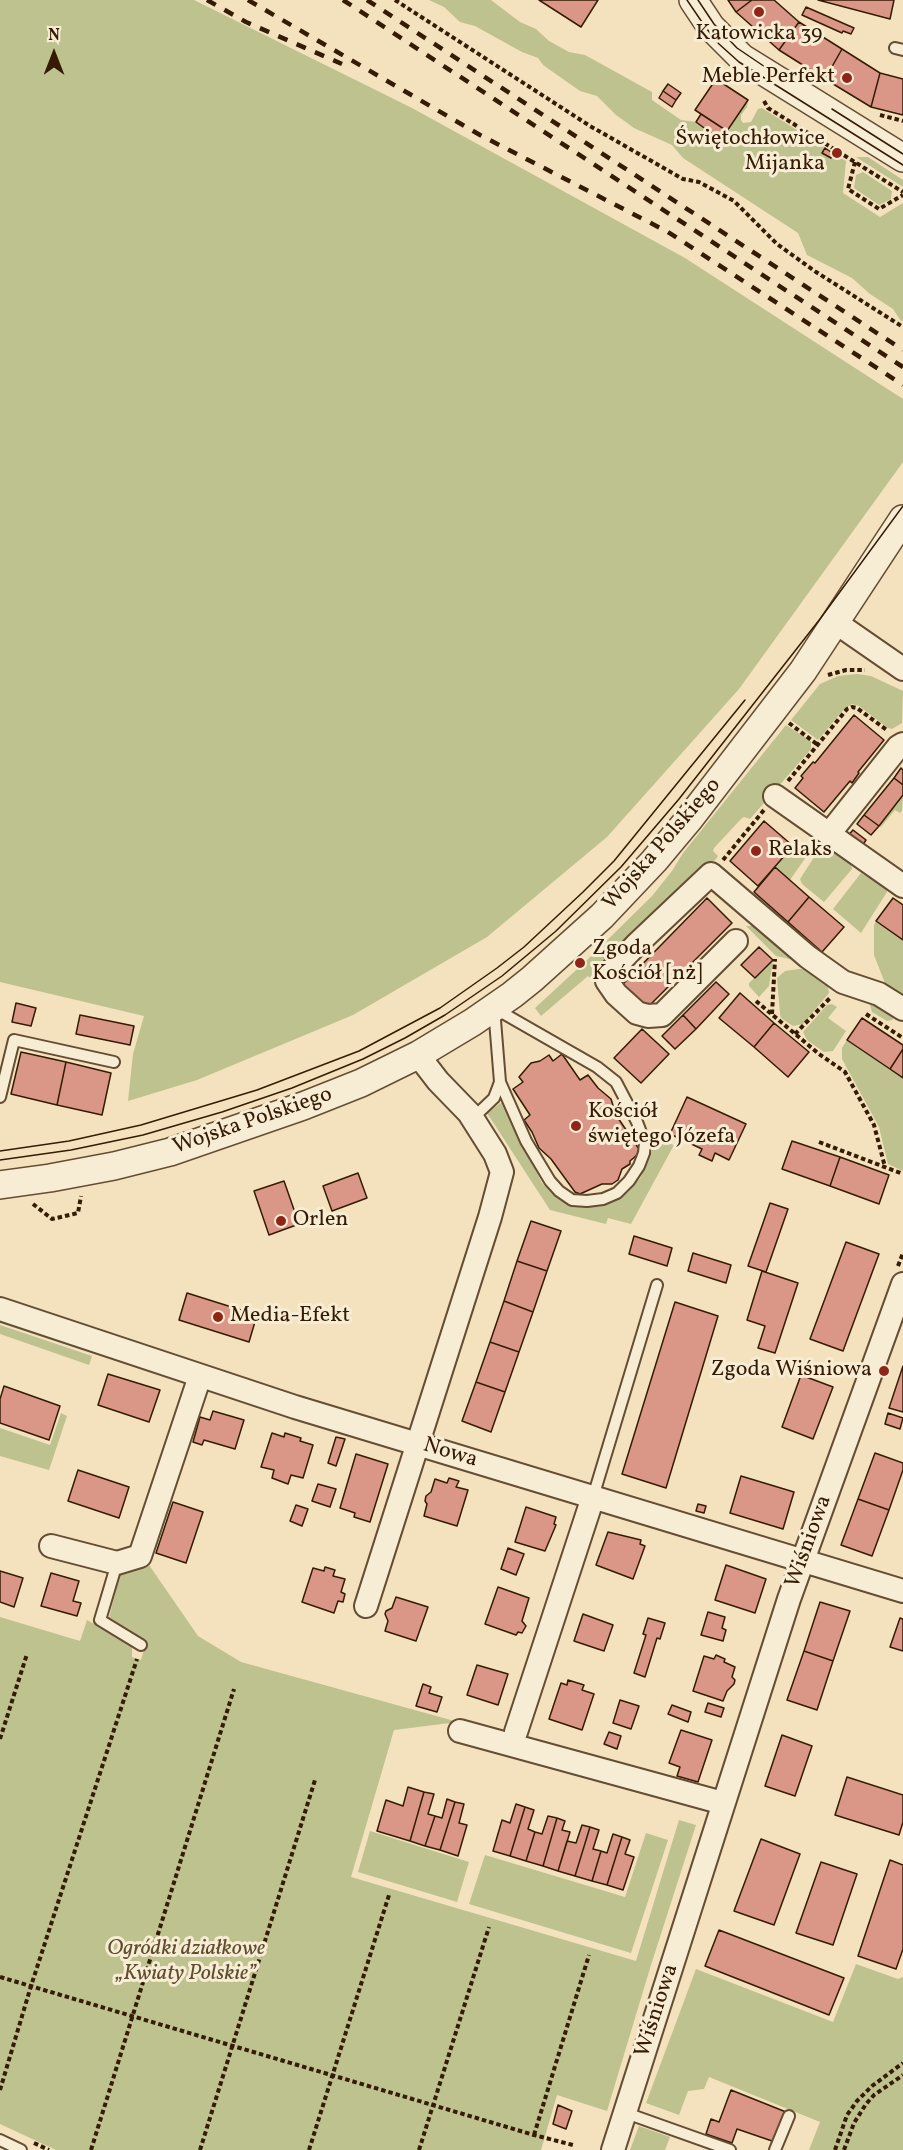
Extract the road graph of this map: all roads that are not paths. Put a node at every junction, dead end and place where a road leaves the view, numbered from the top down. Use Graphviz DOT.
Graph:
graph roads {
  1 [pos="693,0"];
  2 [pos="903,158"];
  3 [pos="903,519"];
  4 [pos="835,622"];
  5 [pos="903,669"];
  6 [pos="897,739"];
  7 [pos="775,796"];
  8 [pos="829,834"];
  9 [pos="903,886"];
  10 [pos="736,941"];
  11 [pos="494,1008"];
  12 [pos="903,1009"];
  13 [pos="418,1055"];
  14 [pos="114,1062"];
  15 [pos="500,1082"];
  16 [pos="0,1097"];
  17 [pos="473,1118"];
  18 [pos="0,1185"];
  19 [pos="903,1284"];
  20 [pos="657,1285"];
  21 [pos="0,1309"];
  22 [pos="200,1376"];
  23 [pos="419,1444"];
  24 [pos="593,1497"];
  25 [pos="51,1546"];
  26 [pos="803,1561"];
  27 [pos="117,1563"];
  28 [pos="903,1591"];
  29 [pos="366,1606"];
  30 [pos="141,1645"];
  31 [pos="460,1731"];
  32 [pos="516,1732"];
  33 [pos="723,1803"];
  34 [pos="626,2113"];
  35 [pos="789,2116"];
  36 [pos="0,2140"];
  37 [pos="21,2150"];
  38 [pos="613,2150"];
  39 [pos="730,2150"];
  40 [pos="775,2150"];
  1 -- 2 [label="street"];
  3 -- 4 [label="street, Wojska Polskiego"];
  4 -- 5 [label="street"];
  4 -- 11 [label="street, Wojska Polskiego"];
  6 -- 8 [label="street"];
  7 -- 8 [label="street"];
  8 -- 9 [label="street"];
  10 -- 12 [label="street"];
  11 -- 13 [label="street, Wojska Polskiego"];
  11 -- 15 [label="lane"];
  11 -- 15 [label="lane"];
  13 -- 17 [label="street"];
  13 -- 18 [label="street, Wojska Polskiego"];
  14 -- 16 [label="lane"];
  15 -- 17 [label="lane"];
  17 -- 23 [label="street"];
  19 -- 26 [label="street, Wiśniowa"];
  20 -- 24 [label="lane"];
  21 -- 22 [label="street, Nowa"];
  22 -- 23 [label="street, Nowa"];
  22 -- 27 [label="street"];
  23 -- 24 [label="street, Nowa"];
  23 -- 29 [label="street"];
  24 -- 26 [label="street, Nowa"];
  24 -- 32 [label="street"];
  25 -- 27 [label="street"];
  26 -- 28 [label="street, Nowa"];
  26 -- 33 [label="street, Wiśniowa"];
  27 -- 30 [label="lane"];
  31 -- 33 [label="street"];
  33 -- 34 [label="street, Wiśniowa"];
  34 -- 38 [label="street, Wiśniowa"];
  34 -- 39 [label="lane"];
  35 -- 40 [label="lane"];
  36 -- 37 [label="lane"];
}
